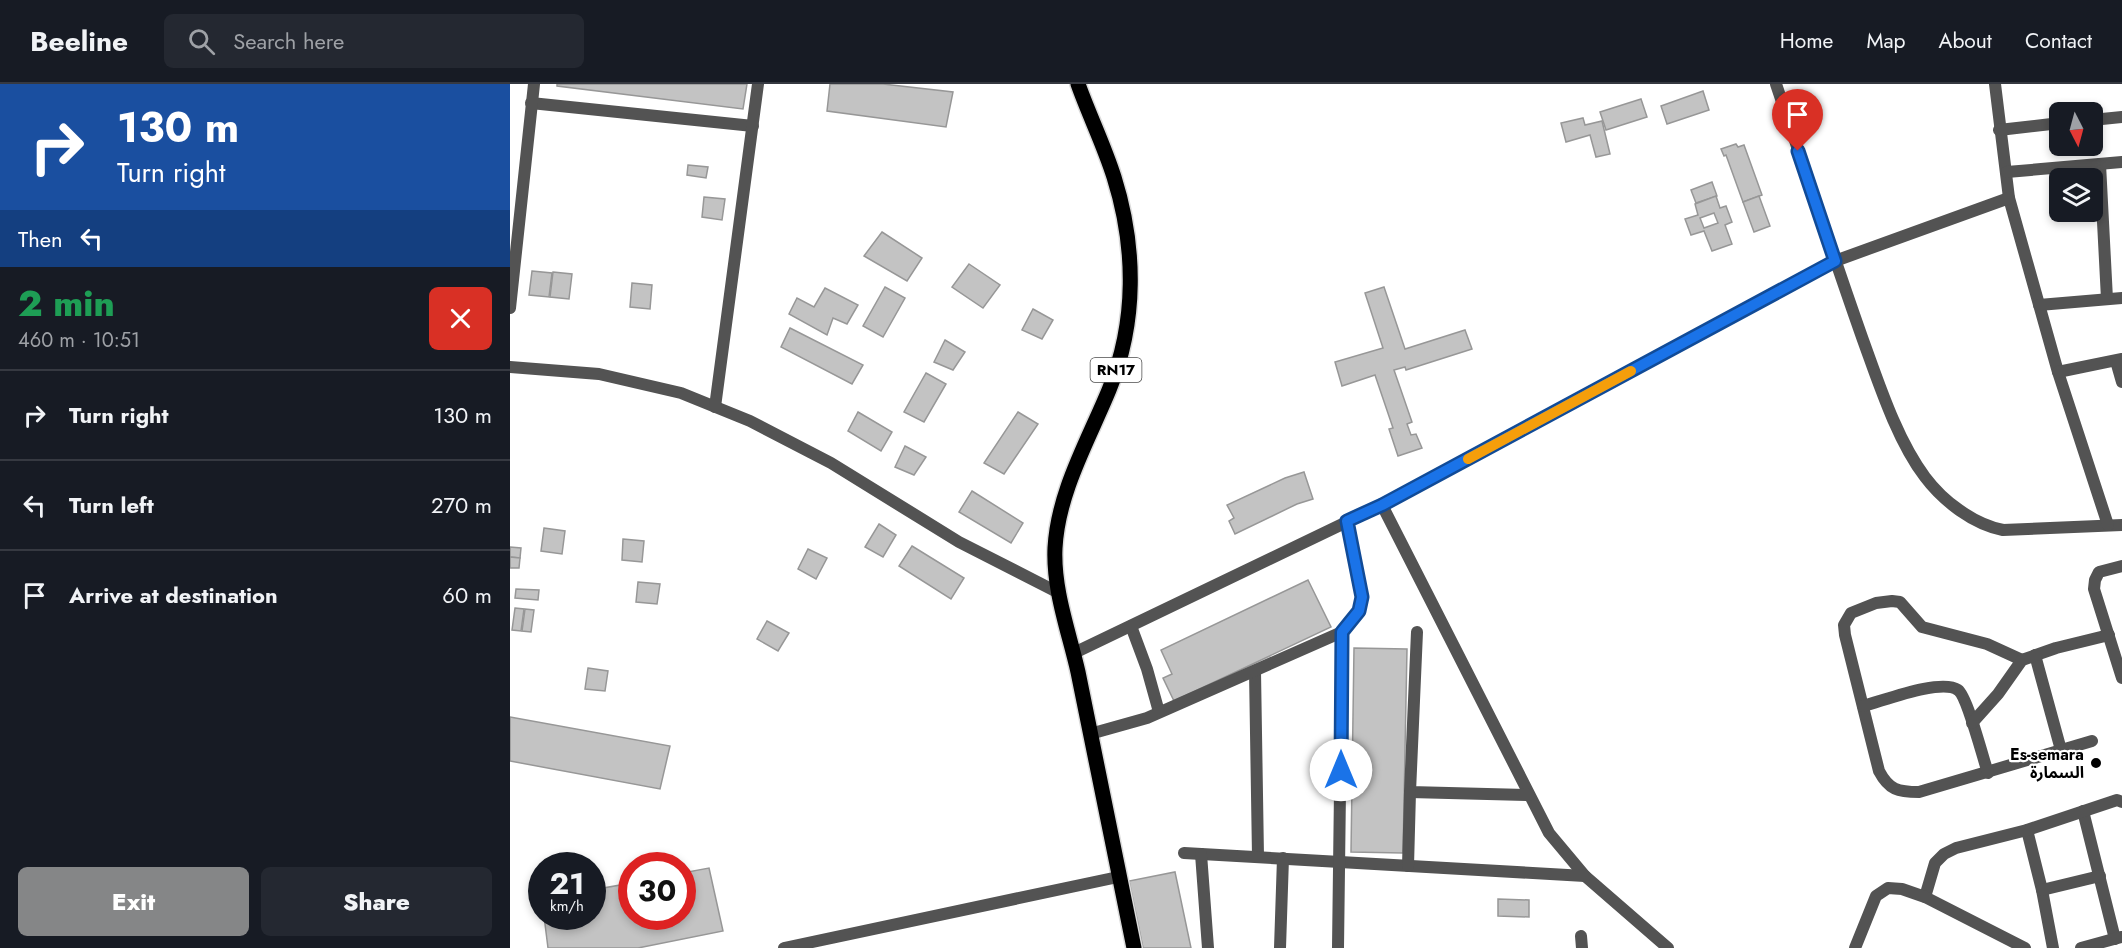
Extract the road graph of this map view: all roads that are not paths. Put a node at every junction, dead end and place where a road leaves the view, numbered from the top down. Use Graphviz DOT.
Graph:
graph roads {
  1 [pos="534,84"];
  2 [pos="758,84"];
  3 [pos="1078,84"];
  4 [pos="1776,84"];
  5 [pos="1997,85"];
  6 [pos="531,103"];
  7 [pos="2122,117"];
  8 [pos="2103,119"];
  9 [pos="2049,124"];
  10 [pos="753,126"];
  11 [pos="1999,130"];
  12 [pos="2122,162"];
  13 [pos="2100,164"];
  14 [pos="2007,172"];
  15 [pos="2009,198"];
  16 [pos="1835,261"];
  17 [pos="2122,298"];
  18 [pos="2107,299"];
  19 [pos="2039,305"];
  20 [pos="510,308"];
  21 [pos="2119,360"];
  22 [pos="510,366"];
  23 [pos="2058,372"];
  24 [pos="2122,382"];
  25 [pos="715,407"];
  26 [pos="1382,505"];
  27 [pos="1347,521"];
  28 [pos="2108,525"];
  29 [pos="2122,525"];
  30 [pos="2122,566"];
  31 [pos="1059,594"];
  32 [pos="1131,626"];
  33 [pos="1342,632"];
  34 [pos="1417,632"];
  35 [pos="2109,634"];
  36 [pos="1074,653"];
  37 [pos="2035,655"];
  38 [pos="2022,660"];
  39 [pos="1255,671"];
  40 [pos="2122,678"];
  41 [pos="1863,706"];
  42 [pos="1159,712"];
  43 [pos="1972,723"];
  44 [pos="1090,734"];
  45 [pos="2092,741"];
  46 [pos="2061,750"];
  47 [pos="1988,773"];
  48 [pos="1410,792"];
  49 [pos="1528,795"];
  50 [pos="2122,802"];
  51 [pos="2083,811"];
  52 [pos="2027,830"];
  53 [pos="1184,853"];
  54 [pos="1201,854"];
  55 [pos="1258,856"];
  56 [pos="1283,858"];
  57 [pos="1340,862"];
  58 [pos="1408,866"];
  59 [pos="1585,876"];
  60 [pos="2100,876"];
  61 [pos="1118,877"];
  62 [pos="2042,890"];
  63 [pos="1925,897"];
  64 [pos="2118,938"];
  65 [pos="784,948"];
  66 [pos="1134,948"];
  67 [pos="1209,948"];
  68 [pos="1280,948"];
  69 [pos="1338,948"];
  70 [pos="1668,948"];
  71 [pos="1855,948"];
  72 [pos="2025,948"];
  73 [pos="2053,948"];
  74 [pos="2081,948"];
  1 -- 6 [label="street"];
  2 -- 10 [label="street"];
  3 -- 31 [label="main road, RN17"];
  4 -- 16 [label="street"];
  5 -- 11 [label="street"];
  6 -- 10 [label="street"];
  6 -- 20 [label="street"];
  7 -- 8 [label="street"];
  9 -- 11 [label="street"];
  10 -- 25 [label="street"];
  11 -- 14 [label="street"];
  12 -- 13 [label="street"];
  13 -- 14 [label="street"];
  13 -- 18 [label="street"];
  14 -- 15 [label="street"];
  15 -- 16 [label="street"];
  15 -- 19 [label="street"];
  16 -- 26 [label="street"];
  16 -- 28 [label="street"];
  17 -- 18 [label="street"];
  18 -- 19 [label="street"];
  19 -- 23 [label="street"];
  21 -- 23 [label="street"];
  21 -- 24 [label="street"];
  22 -- 25 [label="street"];
  23 -- 28 [label="street"];
  25 -- 31 [label="street"];
  26 -- 27 [label="street"];
  26 -- 49 [label="street"];
  27 -- 32 [label="street"];
  27 -- 33 [label="street"];
  28 -- 29 [label="street"];
  30 -- 35 [label="street"];
  31 -- 36 [label="main road, RN17"];
  32 -- 36 [label="street"];
  32 -- 42 [label="street"];
  33 -- 39 [label="street"];
  33 -- 57 [label="street"];
  34 -- 48 [label="street"];
  35 -- 37 [label="street"];
  35 -- 40 [label="street"];
  36 -- 44 [label="main road, RN17"];
  37 -- 38 [label="street"];
  37 -- 46 [label="street"];
  38 -- 41 [label="street"];
  38 -- 43 [label="street"];
  39 -- 42 [label="street"];
  39 -- 55 [label="street"];
  41 -- 43 [label="street"];
  41 -- 47 [label="street"];
  42 -- 44 [label="street"];
  43 -- 47 [label="street"];
  44 -- 61 [label="main road, RN17"];
  45 -- 46 [label="street"];
  46 -- 47 [label="street"];
  48 -- 49 [label="street"];
  48 -- 58 [label="street"];
  49 -- 59 [label="street"];
  50 -- 51 [label="street"];
  51 -- 52 [label="street"];
  51 -- 60 [label="street"];
  52 -- 62 [label="street"];
  52 -- 63 [label="street"];
  53 -- 54 [label="street"];
  54 -- 55 [label="street"];
  54 -- 67 [label="street"];
  55 -- 56 [label="street"];
  56 -- 57 [label="street"];
  56 -- 68 [label="street"];
  57 -- 58 [label="street"];
  57 -- 69 [label="street"];
  58 -- 59 [label="street"];
  59 -- 70 [label="street"];
  60 -- 62 [label="street"];
  60 -- 64 [label="street"];
  61 -- 65 [label="street"];
  61 -- 66 [label="main road, RN17"];
  62 -- 73 [label="street"];
  63 -- 71 [label="street"];
  63 -- 72 [label="street"];
  64 -- 74 [label="street"];
}
